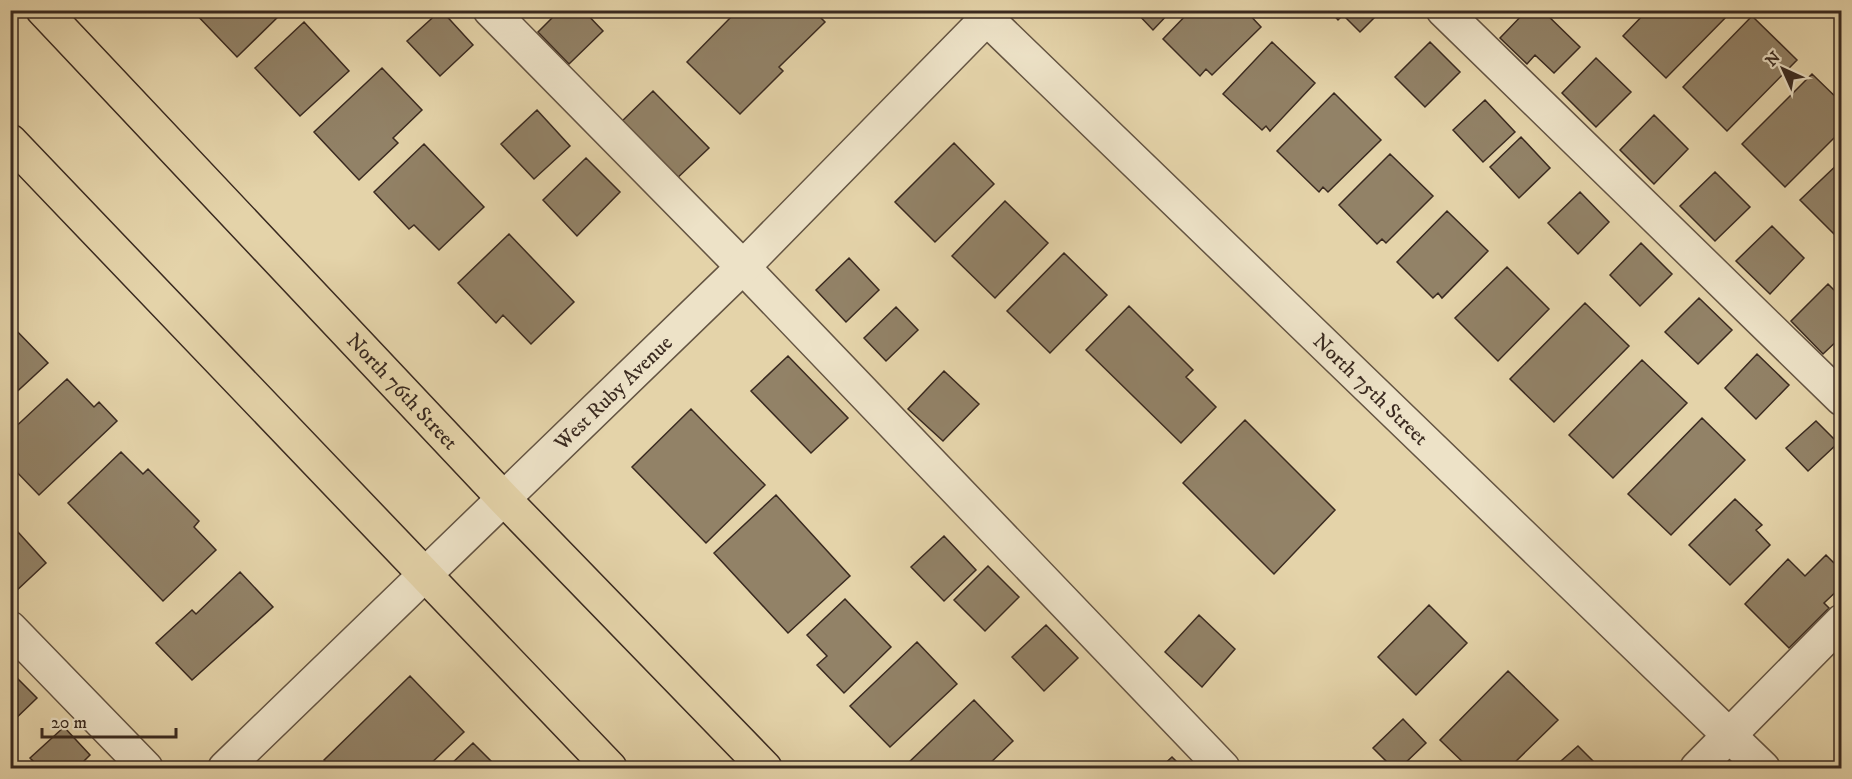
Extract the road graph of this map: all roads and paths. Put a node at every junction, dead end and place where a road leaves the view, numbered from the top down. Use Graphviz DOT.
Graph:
graph roads {
  1 [pos="43,10"];
  2 [pos="490,10"];
  3 [pos="1443,10"];
  4 [pos="986,13"];
  5 [pos="10,141"];
  6 [pos="743,267"];
  7 [pos="1842,399"];
  8 [pos="505,500"];
  9 [pos="423,574"];
  10 [pos="1842,621"];
  11 [pos="10,628"];
  12 [pos="1729,735"];
  13 [pos="146,768"];
  14 [pos="225,768"];
  15 [pos="610,768"];
  16 [pos="765,768"];
  17 [pos="1223,768"];
  18 [pos="1697,768"];
  19 [pos="1763,768"];
  1 -- 8 [label="main road, North 76th Street"];
  2 -- 6 [label="street"];
  3 -- 7 [label="street"];
  4 -- 6 [label="street, West Ruby Avenue"];
  4 -- 12 [label="street, North 75th Street"];
  5 -- 9 [label="main road"];
  6 -- 8 [label="street, West Ruby Avenue"];
  6 -- 17 [label="street"];
  8 -- 9 [label="street, West Ruby Avenue"];
  8 -- 16 [label="main road, North 76th Street"];
  9 -- 14 [label="street, West Ruby Avenue"];
  9 -- 15 [label="main road"];
  10 -- 12 [label="street"];
  11 -- 13 [label="street"];
  12 -- 18 [label="street"];
  12 -- 19 [label="street, North 75th Street"];
}
